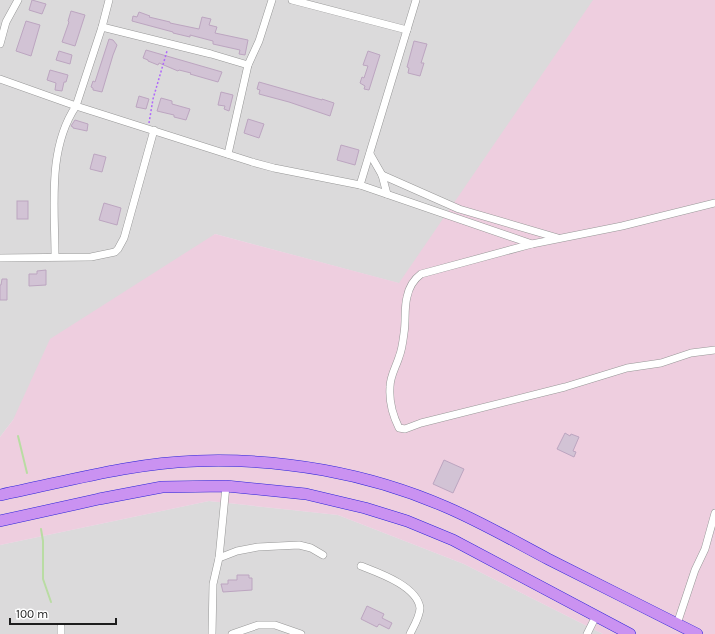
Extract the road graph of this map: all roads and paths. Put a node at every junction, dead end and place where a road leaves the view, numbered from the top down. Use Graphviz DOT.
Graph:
graph roads {
  1 [pos="18,0"];
  2 [pos="108,0"];
  3 [pos="272,0"];
  4 [pos="292,0"];
  5 [pos="416,0"];
  6 [pos="102,27"];
  7 [pos="407,30"];
  8 [pos="169,43"];
  9 [pos="0,44"];
  10 [pos="248,65"];
  11 [pos="0,79"];
  12 [pos="76,106"];
  13 [pos="151,129"];
  14 [pos="228,154"];
  15 [pos="370,154"];
  16 [pos="382,175"];
  17 [pos="360,185"];
  18 [pos="387,194"];
  19 [pos="715,203"];
  20 [pos="474,214"];
  21 [pos="466,222"];
  22 [pos="560,238"];
  23 [pos="532,244"];
  24 [pos="55,256"];
  25 [pos="0,258"];
  26 [pos="715,350"];
  27 [pos="226,486"];
  28 [pos="0,495"];
  29 [pos="715,513"];
  30 [pos="0,521"];
  31 [pos="322,555"];
  32 [pos="219,558"];
  33 [pos="361,566"];
  34 [pos="596,616"];
  35 [pos="677,624"];
  36 [pos="212,634"];
  37 [pos="232,634"];
  38 [pos="301,634"];
  39 [pos="410,634"];
  40 [pos="587,634"];
  41 [pos="630,634"];
  42 [pos="697,634"];
  1 -- 9 [label="street"];
  2 -- 6 [label="street"];
  3 -- 10 [label="street"];
  4 -- 7 [label="street"];
  5 -- 7 [label="street"];
  6 -- 8 [label="street"];
  6 -- 12 [label="street"];
  7 -- 15 [label="street"];
  8 -- 10 [label="street"];
  8 -- 13 [label="path"];
  10 -- 14 [label="street"];
  11 -- 12 [label="street"];
  12 -- 13 [label="street"];
  12 -- 24 [label="street"];
  13 -- 14 [label="street"];
  13 -- 24 [label="street"];
  14 -- 17 [label="street"];
  15 -- 16 [label="street"];
  15 -- 17 [label="street"];
  16 -- 18 [label="street"];
  16 -- 20 [label="street"];
  17 -- 18 [label="street"];
  18 -- 21 [label="street"];
  19 -- 22 [label="street"];
  20 -- 21 [label="street"];
  20 -- 22 [label="street"];
  21 -- 23 [label="street"];
  22 -- 23 [label="street"];
  23 -- 26 [label="street"];
  24 -- 25 [label="street"];
  27 -- 30 [label="highway"];
  27 -- 32 [label="street"];
  27 -- 34 [label="highway"];
  28 -- 35 [label="highway"];
  29 -- 35 [label="street"];
  31 -- 32 [label="street"];
  32 -- 36 [label="street"];
  33 -- 39 [label="street"];
  34 -- 40 [label="street"];
  34 -- 41 [label="highway"];
  35 -- 42 [label="highway"];
  37 -- 38 [label="street"];
}
